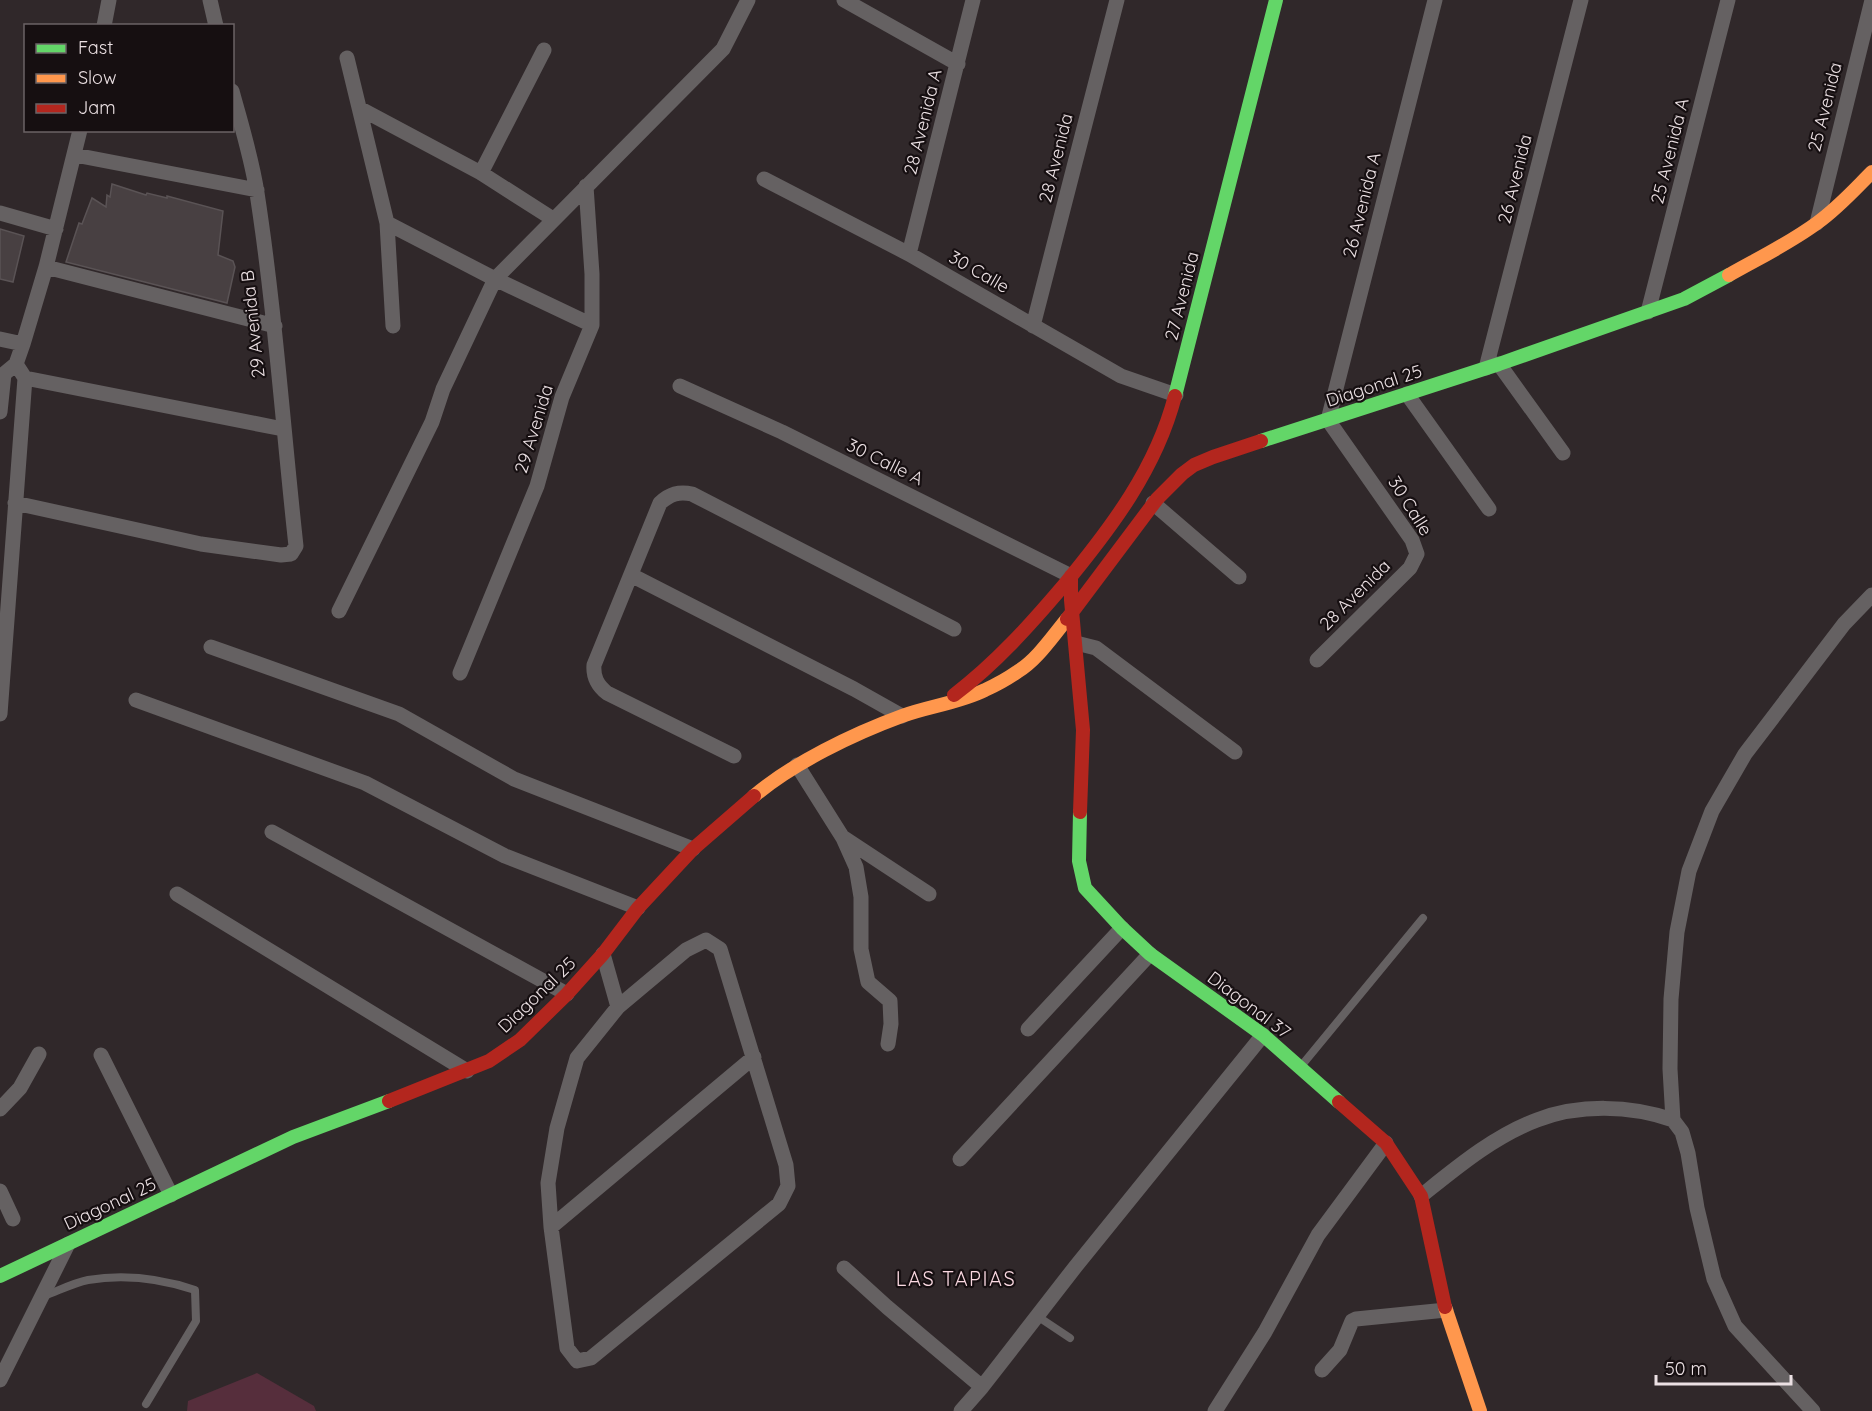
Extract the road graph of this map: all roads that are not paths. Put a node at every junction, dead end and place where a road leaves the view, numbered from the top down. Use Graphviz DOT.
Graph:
graph roads {
  1 [pos="110,0"];
  2 [pos="210,0"];
  3 [pos="748,0"];
  4 [pos="844,0"];
  5 [pos="973,0"];
  6 [pos="1117,0"];
  7 [pos="1276,0"];
  8 [pos="1435,0"];
  9 [pos="1581,0"];
  10 [pos="1728,0"];
  11 [pos="1872,0"];
  12 [pos="104,24"];
  13 [pos="216,24"];
  14 [pos="544,50"];
  15 [pos="347,58"];
  16 [pos="958,64"];
  17 [pos="234,99"];
  18 [pos="361,109"];
  19 [pos="81,132"];
  20 [pos="75,155"];
  21 [pos="1872,172"];
  22 [pos="481,173"];
  23 [pos="764,179"];
  24 [pos="586,186"];
  25 [pos="257,190"];
  26 [pos="0,213"];
  27 [pos="553,219"];
  28 [pos="387,223"];
  29 [pos="1817,223"];
  30 [pos="56,229"];
  31 [pos="909,254"];
  32 [pos="46,267"];
  33 [pos="495,279"];
  34 [pos="1648,312"];
  35 [pos="592,325"];
  36 [pos="274,326"];
  37 [pos="393,326"];
  38 [pos="1033,326"];
  39 [pos="0,339"];
  40 [pos="23,344"];
  41 [pos="16,364"];
  42 [pos="1493,366"];
  43 [pos="25,378"];
  44 [pos="680,386"];
  45 [pos="1407,394"];
  46 [pos="1176,395"];
  47 [pos="0,412"];
  48 [pos="1328,420"];
  49 [pos="283,429"];
  50 [pos="1563,453"];
  51 [pos="1169,464"];
  52 [pos="15,503"];
  53 [pos="1153,503"];
  54 [pos="1489,509"];
  55 [pos="1417,554"];
  56 [pos="631,575"];
  57 [pos="1071,576"];
  58 [pos="1239,577"];
  59 [pos="1872,596"];
  60 [pos="339,611"];
  61 [pos="1072,613"];
  62 [pos="954,629"];
  63 [pos="1076,643"];
  64 [pos="211,647"];
  65 [pos="1317,660"];
  66 [pos="460,673"];
  67 [pos="136,700"];
  68 [pos="943,702"];
  69 [pos="0,714"];
  70 [pos="902,716"];
  71 [pos="1235,752"];
  72 [pos="734,756"];
  73 [pos="797,765"];
  74 [pos="272,832"];
  75 [pos="843,838"];
  76 [pos="693,849"];
  77 [pos="177,894"];
  78 [pos="929,894"];
  79 [pos="638,908"];
  80 [pos="1423,918"];
  81 [pos="1122,928"];
  82 [pos="603,954"];
  83 [pos="1150,954"];
  84 [pos="567,994"];
  85 [pos="618,1007"];
  86 [pos="1028,1029"];
  87 [pos="1263,1035"];
  88 [pos="888,1044"];
  89 [pos="39,1054"];
  90 [pos="100,1055"];
  91 [pos="754,1057"];
  92 [pos="1300,1068"];
  93 [pos="467,1071"];
  94 [pos="0,1109"];
  95 [pos="1672,1120"];
  96 [pos="1386,1143"];
  97 [pos="960,1159"];
  98 [pos="0,1191"];
  99 [pos="171,1196"];
  100 [pos="1421,1196"];
  101 [pos="14,1219"];
  102 [pos="551,1227"];
  103 [pos="68,1244"];
  104 [pos="844,1268"];
  105 [pos="0,1276"];
  106 [pos="42,1297"];
  107 [pos="1446,1310"];
  108 [pos="1037,1316"];
  109 [pos="1070,1338"];
  110 [pos="1322,1370"];
  111 [pos="0,1380"];
  112 [pos="982,1387"];
  113 [pos="146,1404"];
  114 [pos="961,1411"];
  115 [pos="1215,1411"];
  116 [pos="1480,1411"];
  117 [pos="1813,1411"];
  1 -- 12 [label="street"];
  2 -- 13 [label="street"];
  3 -- 24 [label="street"];
  4 -- 16 [label="street"];
  5 -- 16 [label="street, 28 Avenida A"];
  6 -- 38 [label="street, 28 Avenida"];
  7 -- 46 [label="main road, 27 Avenida"];
  8 -- 48 [label="street, 26 Avenida A"];
  9 -- 42 [label="street, 26 Avenida"];
  10 -- 34 [label="street, 25 Avenida A"];
  11 -- 29 [label="street, 25 Avenida"];
  14 -- 22 [label="street"];
  15 -- 18 [label="street"];
  16 -- 31 [label="street, 28 Avenida A"];
  17 -- 25 [label="street, 29 Avenida B"];
  18 -- 22 [label="street"];
  18 -- 28 [label="street"];
  19 -- 20 [label="street"];
  20 -- 25 [label="street"];
  20 -- 30 [label="street"];
  21 -- 29 [label="main road, Diagonal 25"];
  22 -- 27 [label="street"];
  23 -- 31 [label="street, 30 Calle"];
  24 -- 27 [label="street"];
  24 -- 35 [label="street, 29 Avenida"];
  25 -- 36 [label="street, 29 Avenida B"];
  26 -- 30 [label="street"];
  27 -- 33 [label="street"];
  28 -- 33 [label="street"];
  28 -- 37 [label="street"];
  29 -- 34 [label="main road, Diagonal 25"];
  30 -- 32 [label="street"];
  31 -- 38 [label="street, 30 Calle"];
  32 -- 36 [label="street"];
  32 -- 40 [label="street"];
  33 -- 35 [label="street"];
  33 -- 60 [label="street"];
  34 -- 42 [label="main road, Diagonal 25"];
  35 -- 66 [label="street, 29 Avenida"];
  36 -- 49 [label="street, 29 Avenida B"];
  38 -- 46 [label="street, 30 Calle"];
  39 -- 40 [label="street"];
  40 -- 41 [label="street"];
  41 -- 43 [label="street"];
  41 -- 47 [label="street"];
  42 -- 45 [label="main road, Diagonal 25"];
  42 -- 50 [label="street"];
  43 -- 49 [label="street"];
  43 -- 52 [label="street"];
  44 -- 57 [label="street, 30 Calle A"];
  45 -- 48 [label="main road, Diagonal 25"];
  45 -- 54 [label="street"];
  46 -- 51 [label="main road, 27 Avenida"];
  48 -- 51 [label="main road, Diagonal 25"];
  48 -- 55 [label="street, 30 Calle"];
  49 -- 52 [label="street, 29 Avenida B"];
  51 -- 53 [label="main road, Diagonal 25"];
  51 -- 57 [label="main road, 27 Avenida"];
  52 -- 69 [label="street"];
  53 -- 58 [label="street"];
  53 -- 61 [label="main road, Diagonal 25"];
  55 -- 65 [label="street, 28 Avenida"];
  56 -- 62 [label="street"];
  56 -- 70 [label="street"];
  56 -- 72 [label="street"];
  57 -- 61 [label="main road, Diagonal 37"];
  57 -- 68 [label="main road, Diagonal 25"];
  59 -- 95 [label="street"];
  61 -- 63 [label="main road, Diagonal 37"];
  61 -- 68 [label="main road, Diagonal 25"];
  63 -- 71 [label="street"];
  63 -- 81 [label="main road, Diagonal 37"];
  64 -- 76 [label="street"];
  67 -- 79 [label="street"];
  68 -- 70 [label="main road, Diagonal 25"];
  70 -- 73 [label="main road, Diagonal 25"];
  73 -- 75 [label="street"];
  73 -- 76 [label="main road, Diagonal 25"];
  74 -- 84 [label="street"];
  75 -- 78 [label="street"];
  75 -- 88 [label="street"];
  76 -- 79 [label="main road, Diagonal 25"];
  77 -- 93 [label="street"];
  79 -- 82 [label="main road, Diagonal 25"];
  80 -- 92 [label="lane"];
  81 -- 83 [label="main road, Diagonal 37"];
  81 -- 86 [label="street"];
  82 -- 84 [label="main road, Diagonal 25"];
  82 -- 85 [label="street"];
  83 -- 87 [label="main road, Diagonal 37"];
  83 -- 97 [label="street"];
  84 -- 93 [label="main road, Diagonal 25"];
  85 -- 91 [label="street"];
  85 -- 102 [label="street"];
  87 -- 92 [label="main road, Diagonal 37"];
  87 -- 108 [label="street"];
  89 -- 94 [label="street"];
  90 -- 99 [label="street"];
  91 -- 102 [label="street"];
  91 -- 102 [label="street"];
  92 -- 96 [label="main road, Diagonal 37"];
  93 -- 99 [label="main road, Diagonal 25"];
  95 -- 100 [label="street"];
  95 -- 117 [label="street"];
  96 -- 100 [label="main road, Diagonal 37"];
  96 -- 115 [label="street"];
  98 -- 101 [label="street"];
  99 -- 103 [label="main road, Diagonal 25"];
  100 -- 107 [label="main road, Diagonal 37"];
  103 -- 105 [label="main road, Diagonal 25"];
  103 -- 106 [label="street"];
  104 -- 112 [label="street"];
  106 -- 111 [label="street"];
  106 -- 113 [label="lane"];
  107 -- 110 [label="street"];
  107 -- 116 [label="main road, Diagonal 37"];
  108 -- 109 [label="lane"];
  108 -- 112 [label="street"];
  112 -- 114 [label="street"];
}
